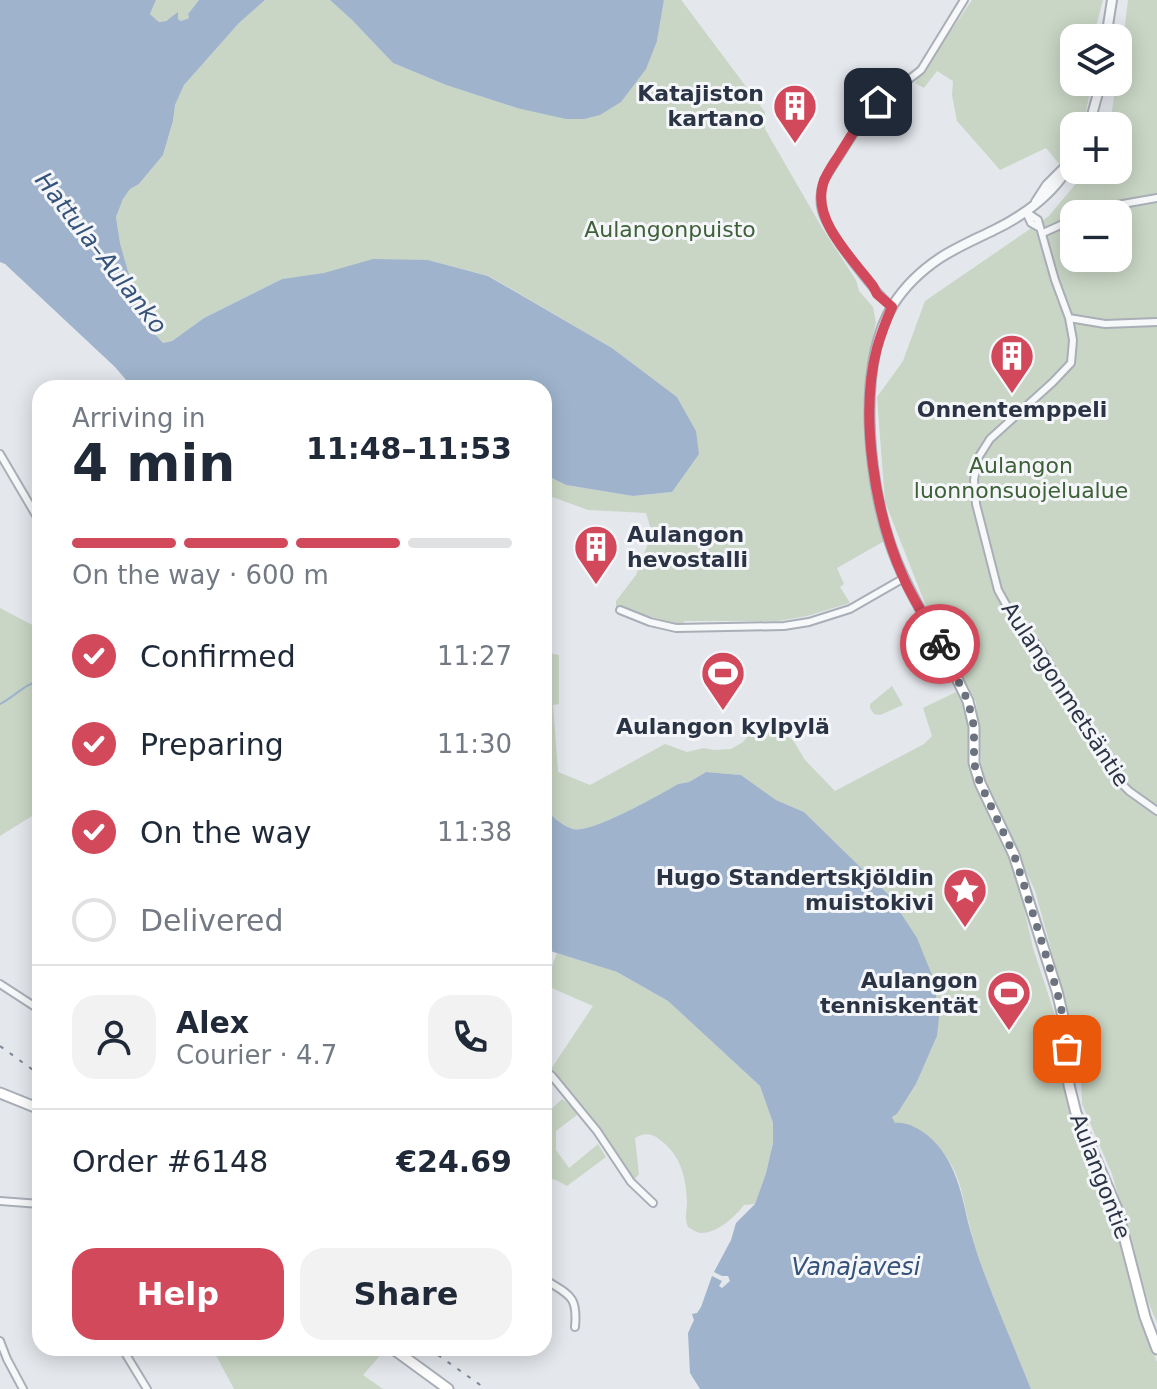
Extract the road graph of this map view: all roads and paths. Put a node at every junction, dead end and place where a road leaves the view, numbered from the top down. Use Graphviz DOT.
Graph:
graph roads {
  1 [pos="964,0"];
  2 [pos="1112,0"];
  3 [pos="1108,24"];
  4 [pos="1060,172"];
  5 [pos="1157,198"];
  6 [pos="1132,202"];
  7 [pos="1026,212"];
  8 [pos="1060,224"];
  9 [pos="1041,231"];
  10 [pos="892,307"];
  11 [pos="1069,318"];
  12 [pos="1157,322"];
  13 [pos="0,454"];
  14 [pos="32,508"];
  15 [pos="904,578"];
  16 [pos="620,610"];
  17 [pos="941,646"];
  18 [pos="1157,811"];
  19 [pos="0,984"];
  20 [pos="32,1005"];
  21 [pos="552,1076"];
  22 [pos="0,1093"];
  23 [pos="32,1106"];
  24 [pos="0,1201"];
  25 [pos="32,1203"];
  26 [pos="653,1203"];
  27 [pos="552,1285"];
  28 [pos="575,1327"];
  29 [pos="0,1341"];
  30 [pos="1157,1349"];
  31 [pos="127,1356"];
  32 [pos="403,1356"];
  33 [pos="23,1389"];
  34 [pos="147,1389"];
  35 [pos="448,1389"];
  1 -- 10 [label="street"];
  2 -- 3 [label="street"];
  4 -- 7 [label="street, Aulangontie"];
  5 -- 6 [label="street"];
  7 -- 9 [label="street"];
  7 -- 10 [label="street, Aulangontie"];
  8 -- 9 [label="street"];
  9 -- 11 [label="street, Aulangonmetsäntie"];
  10 -- 15 [label="street, Aulangontie"];
  11 -- 12 [label="street"];
  11 -- 18 [label="street, Aulangonmetsäntie"];
  13 -- 14 [label="street"];
  15 -- 16 [label="street"];
  15 -- 17 [label="street, Aulangontie"];
  17 -- 30 [label="main road, Aulangontie"];
  19 -- 20 [label="street"];
  21 -- 26 [label="street"];
  22 -- 23 [label="main road"];
  24 -- 25 [label="street"];
  27 -- 28 [label="street"];
  29 -- 33 [label="street"];
  31 -- 34 [label="street"];
  32 -- 35 [label="main road"];
}
